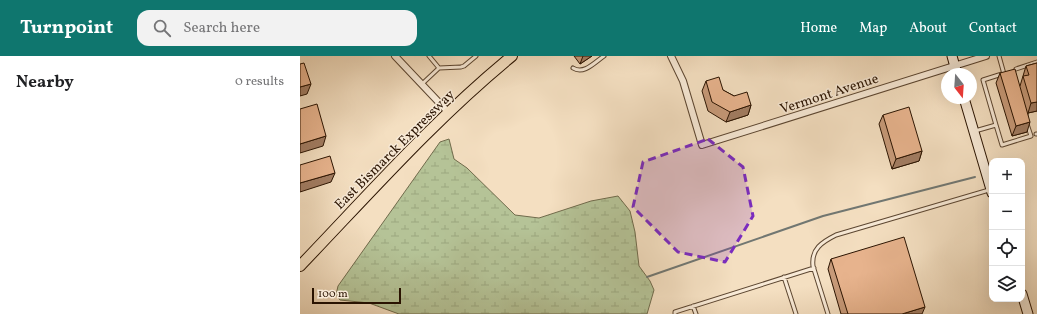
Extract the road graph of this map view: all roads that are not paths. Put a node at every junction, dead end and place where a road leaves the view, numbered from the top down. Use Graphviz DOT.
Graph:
graph roads {
  1 [pos="396,56"];
  2 [pos="429,56"];
  3 [pos="476,56"];
  4 [pos="512,56"];
  5 [pos="604,56"];
  6 [pos="671,56"];
  7 [pos="952,56"];
  8 [pos="986,56"];
  9 [pos="999,56"];
  10 [pos="1037,62"];
  11 [pos="439,68"];
  12 [pos="573,68"];
  13 [pos="955,68"];
  14 [pos="960,68"];
  15 [pos="1016,69"];
  16 [pos="1008,73"];
  17 [pos="941,74"];
  18 [pos="1004,74"];
  19 [pos="422,84"];
  20 [pos="966,104"];
  21 [pos="448,112"];
  22 [pos="1027,122"];
  23 [pos="996,125"];
  24 [pos="974,131"];
  25 [pos="989,181"];
  26 [pos="989,192"];
  27 [pos="300,266"];
  28 [pos="814,268"];
  29 [pos="784,277"];
  30 [pos="1024,302"];
  31 [pos="693,306"];
  32 [pos="684,309"];
  33 [pos="675,313"];
  34 [pos="686,314"];
  35 [pos="696,314"];
  36 [pos="796,314"];
  37 [pos="828,314"];
  38 [pos="1028,314"];
  1 -- 19 [label="street"];
  2 -- 11 [label="lane"];
  3 -- 11 [label="lane"];
  4 -- 21 [label="main road, East Bismarck Expressway"];
  5 -- 12 [label="lane"];
  6 -- 17 [label="street, Vermont Avenue"];
  7 -- 13 [label="street"];
  8 -- 14 [label="street, Vermont Avenue"];
  9 -- 18 [label="lane"];
  10 -- 15 [label="lane"];
  11 -- 19 [label="lane"];
  16 -- 18 [label="lane"];
  18 -- 23 [label="lane"];
  19 -- 21 [label="street"];
  20 -- 24 [label="street"];
  21 -- 27 [label="main road, East Bismarck Expressway"];
  22 -- 23 [label="lane"];
  23 -- 24 [label="lane"];
  24 -- 25 [label="street"];
  26 -- 28 [label="lane"];
  28 -- 29 [label="lane"];
  28 -- 37 [label="lane"];
  29 -- 31 [label="lane"];
  29 -- 36 [label="lane"];
  30 -- 38 [label="street"];
  31 -- 32 [label="lane"];
  31 -- 35 [label="lane"];
  32 -- 33 [label="lane"];
  32 -- 34 [label="lane"];
}
